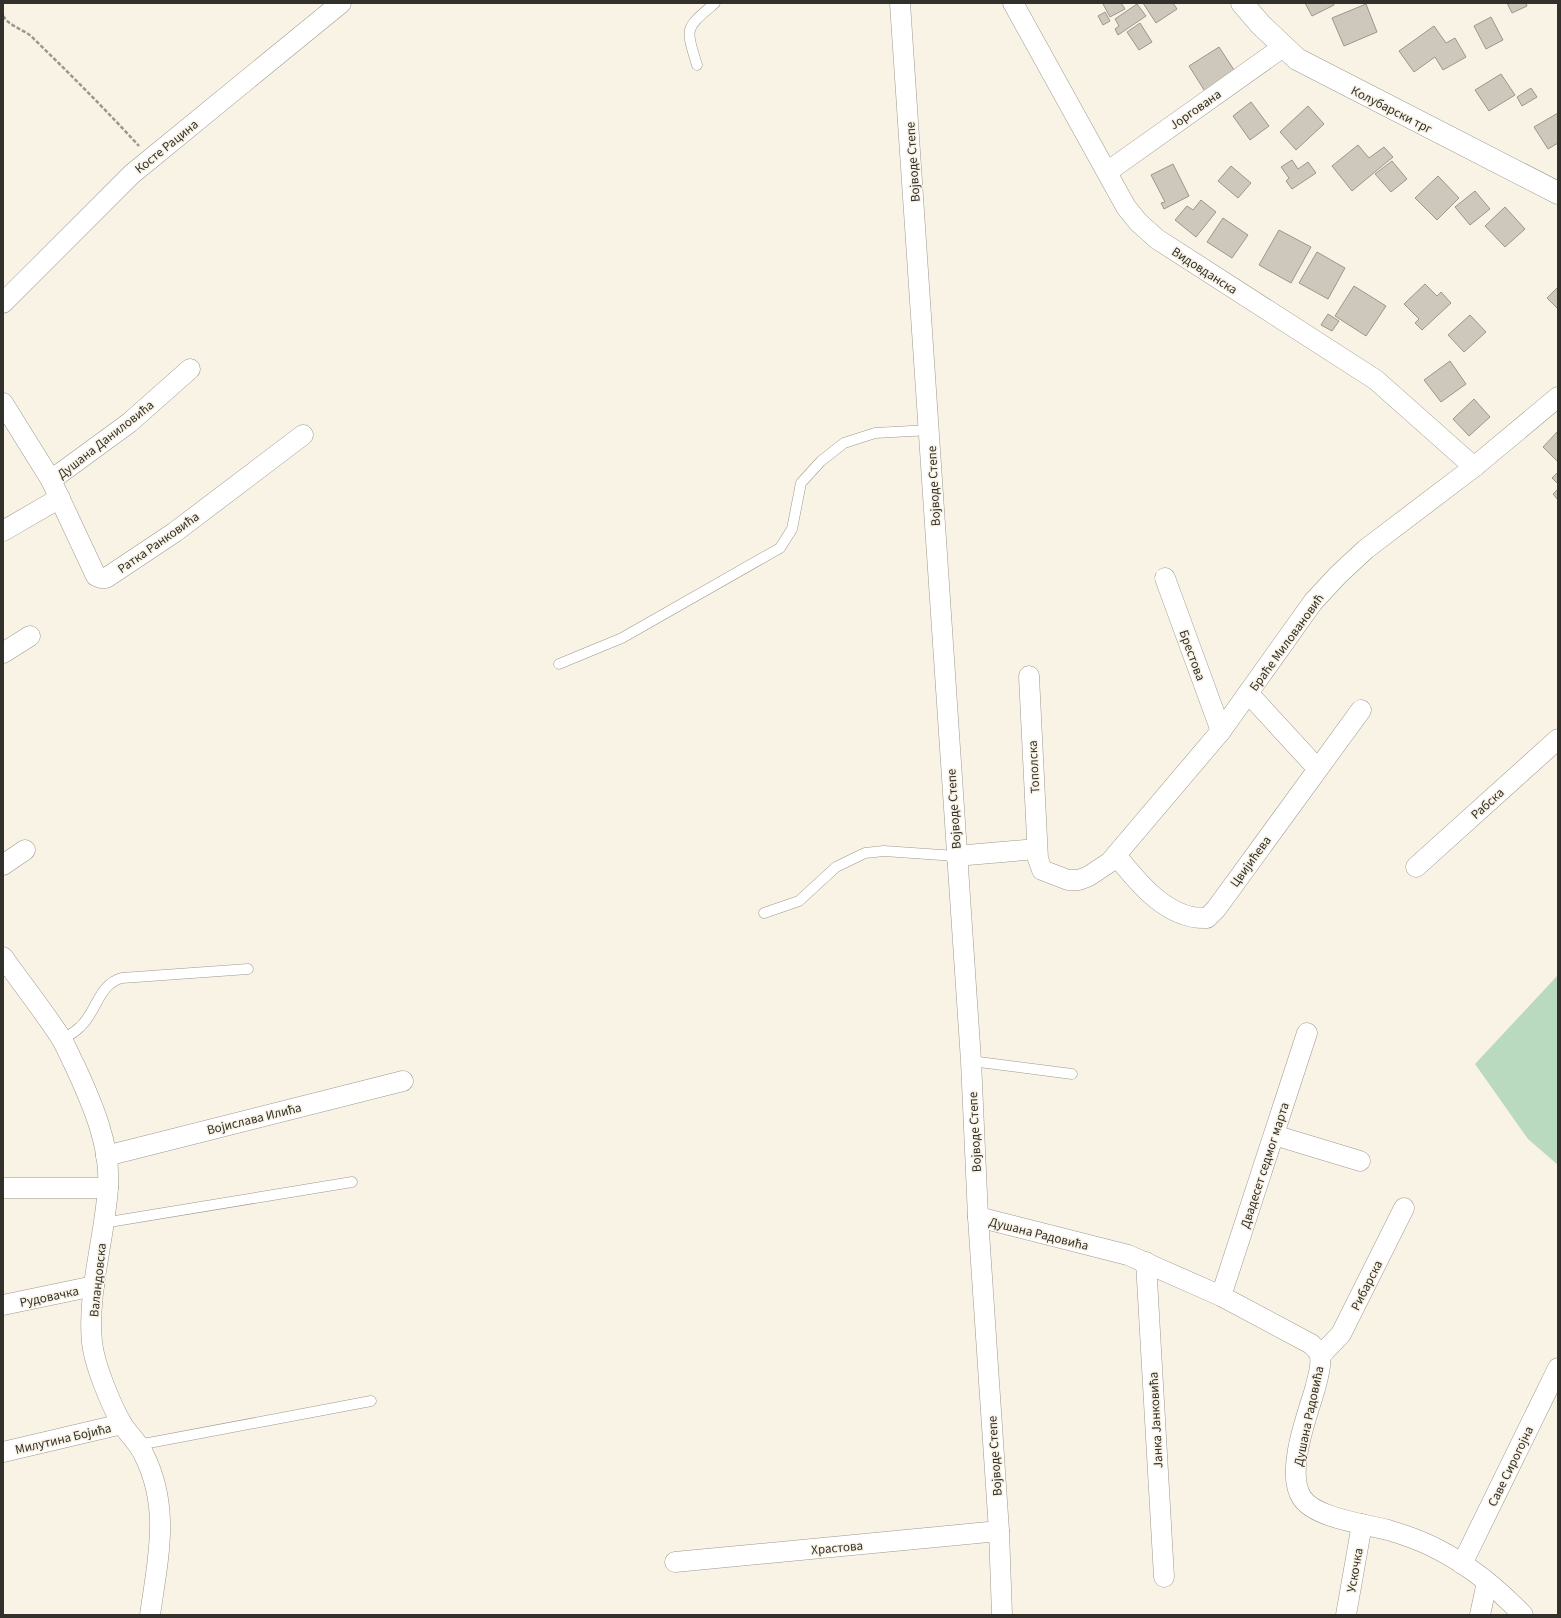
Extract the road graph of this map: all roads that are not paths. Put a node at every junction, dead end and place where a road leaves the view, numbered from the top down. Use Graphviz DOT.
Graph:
graph roads {
  1 [pos="342,3"];
  2 [pos="715,3"];
  3 [pos="1013,3"];
  4 [pos="1242,3"];
  5 [pos="903,4"];
  6 [pos="1283,47"];
  7 [pos="697,65"];
  8 [pos="1107,172"];
  9 [pos="1558,193"];
  10 [pos="3,303"];
  11 [pos="190,369"];
  12 [pos="1558,397"];
  13 [pos="3,403"];
  14 [pos="930,430"];
  15 [pos="303,435"];
  16 [pos="1474,467"];
  17 [pos="51,480"];
  18 [pos="60,498"];
  19 [pos="3,531"];
  20 [pos="1165,578"];
  21 [pos="30,636"];
  22 [pos="3,653"];
  23 [pos="559,664"];
  24 [pos="1028,676"];
  25 [pos="1248,693"];
  26 [pos="1361,710"];
  27 [pos="1220,731"];
  28 [pos="1558,739"];
  29 [pos="1317,768"];
  30 [pos="25,850"];
  31 [pos="1037,854"];
  32 [pos="1116,855"];
  33 [pos="956,856"];
  34 [pos="3,865"];
  35 [pos="1416,867"];
  36 [pos="764,913"];
  37 [pos="3,957"];
  38 [pos="248,969"];
  39 [pos="1307,1033"];
  40 [pos="62,1039"];
  41 [pos="971,1061"];
  42 [pos="1072,1074"];
  43 [pos="403,1080"];
  44 [pos="1274,1135"];
  45 [pos="106,1156"];
  46 [pos="1360,1161"];
  47 [pos="352,1182"];
  48 [pos="3,1188"];
  49 [pos="108,1188"];
  50 [pos="1404,1208"];
  51 [pos="978,1217"];
  52 [pos="103,1223"];
  53 [pos="1146,1262"];
  54 [pos="94,1286"];
  55 [pos="1221,1296"];
  56 [pos="3,1305"];
  57 [pos="1320,1356"];
  58 [pos="1558,1368"];
  59 [pos="371,1401"];
  60 [pos="122,1424"];
  61 [pos="138,1445"];
  62 [pos="3,1452"];
  63 [pos="1362,1524"];
  64 [pos="999,1531"];
  65 [pos="675,1562"];
  66 [pos="1462,1564"];
  67 [pos="1164,1577"];
  68 [pos="1487,1582"];
  69 [pos="150,1615"];
  70 [pos="1002,1615"];
  71 [pos="1346,1615"];
  72 [pos="1480,1615"];
  73 [pos="1523,1615"];
  1 -- 10 [label="street, Косте Рацина"];
  2 -- 7 [label="lane"];
  3 -- 8 [label="street, Видовданска"];
  4 -- 6 [label="street, Колубарски трг"];
  5 -- 14 [label="street, Војводе Степе"];
  6 -- 8 [label="street, Јоргована"];
  6 -- 9 [label="street, Колубарски трг"];
  8 -- 16 [label="street, Видовданска"];
  11 -- 17 [label="street, Душана Даниловића"];
  12 -- 16 [label="street, Браће Миловановић"];
  13 -- 17 [label="street, Душана Даниловића"];
  14 -- 23 [label="lane"];
  14 -- 33 [label="street, Војводе Степе"];
  15 -- 18 [label="street, Ратка Ранковића"];
  16 -- 25 [label="street, Браће Миловановић"];
  17 -- 18 [label="street, Ратка Ранковића"];
  18 -- 19 [label="street"];
  20 -- 27 [label="street, Брестова"];
  21 -- 22 [label="street"];
  24 -- 31 [label="street, Тополска"];
  25 -- 27 [label="street, Браће Миловановић"];
  25 -- 29 [label="street"];
  26 -- 29 [label="street, Цвијићева"];
  27 -- 32 [label="street, Браће Миловановић"];
  28 -- 35 [label="street, Рабска"];
  29 -- 32 [label="street, Цвијићева"];
  30 -- 34 [label="street"];
  31 -- 32 [label="street, Браће Миловановић"];
  31 -- 33 [label="street"];
  33 -- 36 [label="lane"];
  33 -- 41 [label="street, Војводе Степе"];
  37 -- 40 [label="street, Валандовска"];
  38 -- 40 [label="lane"];
  39 -- 44 [label="street, Двадесет седмог марта"];
  40 -- 45 [label="street, Валандовска"];
  41 -- 42 [label="lane"];
  41 -- 51 [label="street, Војводе Степе"];
  43 -- 45 [label="street, Војислава Илића"];
  44 -- 46 [label="street"];
  44 -- 55 [label="street, Двадесет седмог марта"];
  45 -- 49 [label="street, Валандовска"];
  47 -- 52 [label="lane"];
  48 -- 49 [label="street"];
  49 -- 52 [label="street, Валандовска"];
  50 -- 57 [label="street, Рибарска"];
  51 -- 53 [label="street, Душана Радовића"];
  51 -- 64 [label="street, Војводе Степе"];
  52 -- 54 [label="street, Валандовска"];
  53 -- 55 [label="street, Душана Радовића"];
  53 -- 67 [label="street, Јанка Јанковића"];
  54 -- 56 [label="street, Рудовачка"];
  54 -- 60 [label="street, Валандовска"];
  55 -- 57 [label="street, Душана Радовића"];
  57 -- 63 [label="street, Душана Радовића"];
  58 -- 66 [label="street, Саве Сирогојна"];
  59 -- 61 [label="lane"];
  60 -- 61 [label="street, Валандовска"];
  60 -- 62 [label="street, Милутина Бојића"];
  61 -- 69 [label="street, Валандовска"];
  63 -- 66 [label="street, Душана Радовића"];
  63 -- 71 [label="street, Ускочка"];
  64 -- 65 [label="street, Храстова"];
  64 -- 70 [label="street, Војводе Степе"];
  66 -- 68 [label="street, Душана Радовића"];
  68 -- 72 [label="street"];
  68 -- 73 [label="street, Душана Радовића"];
}
